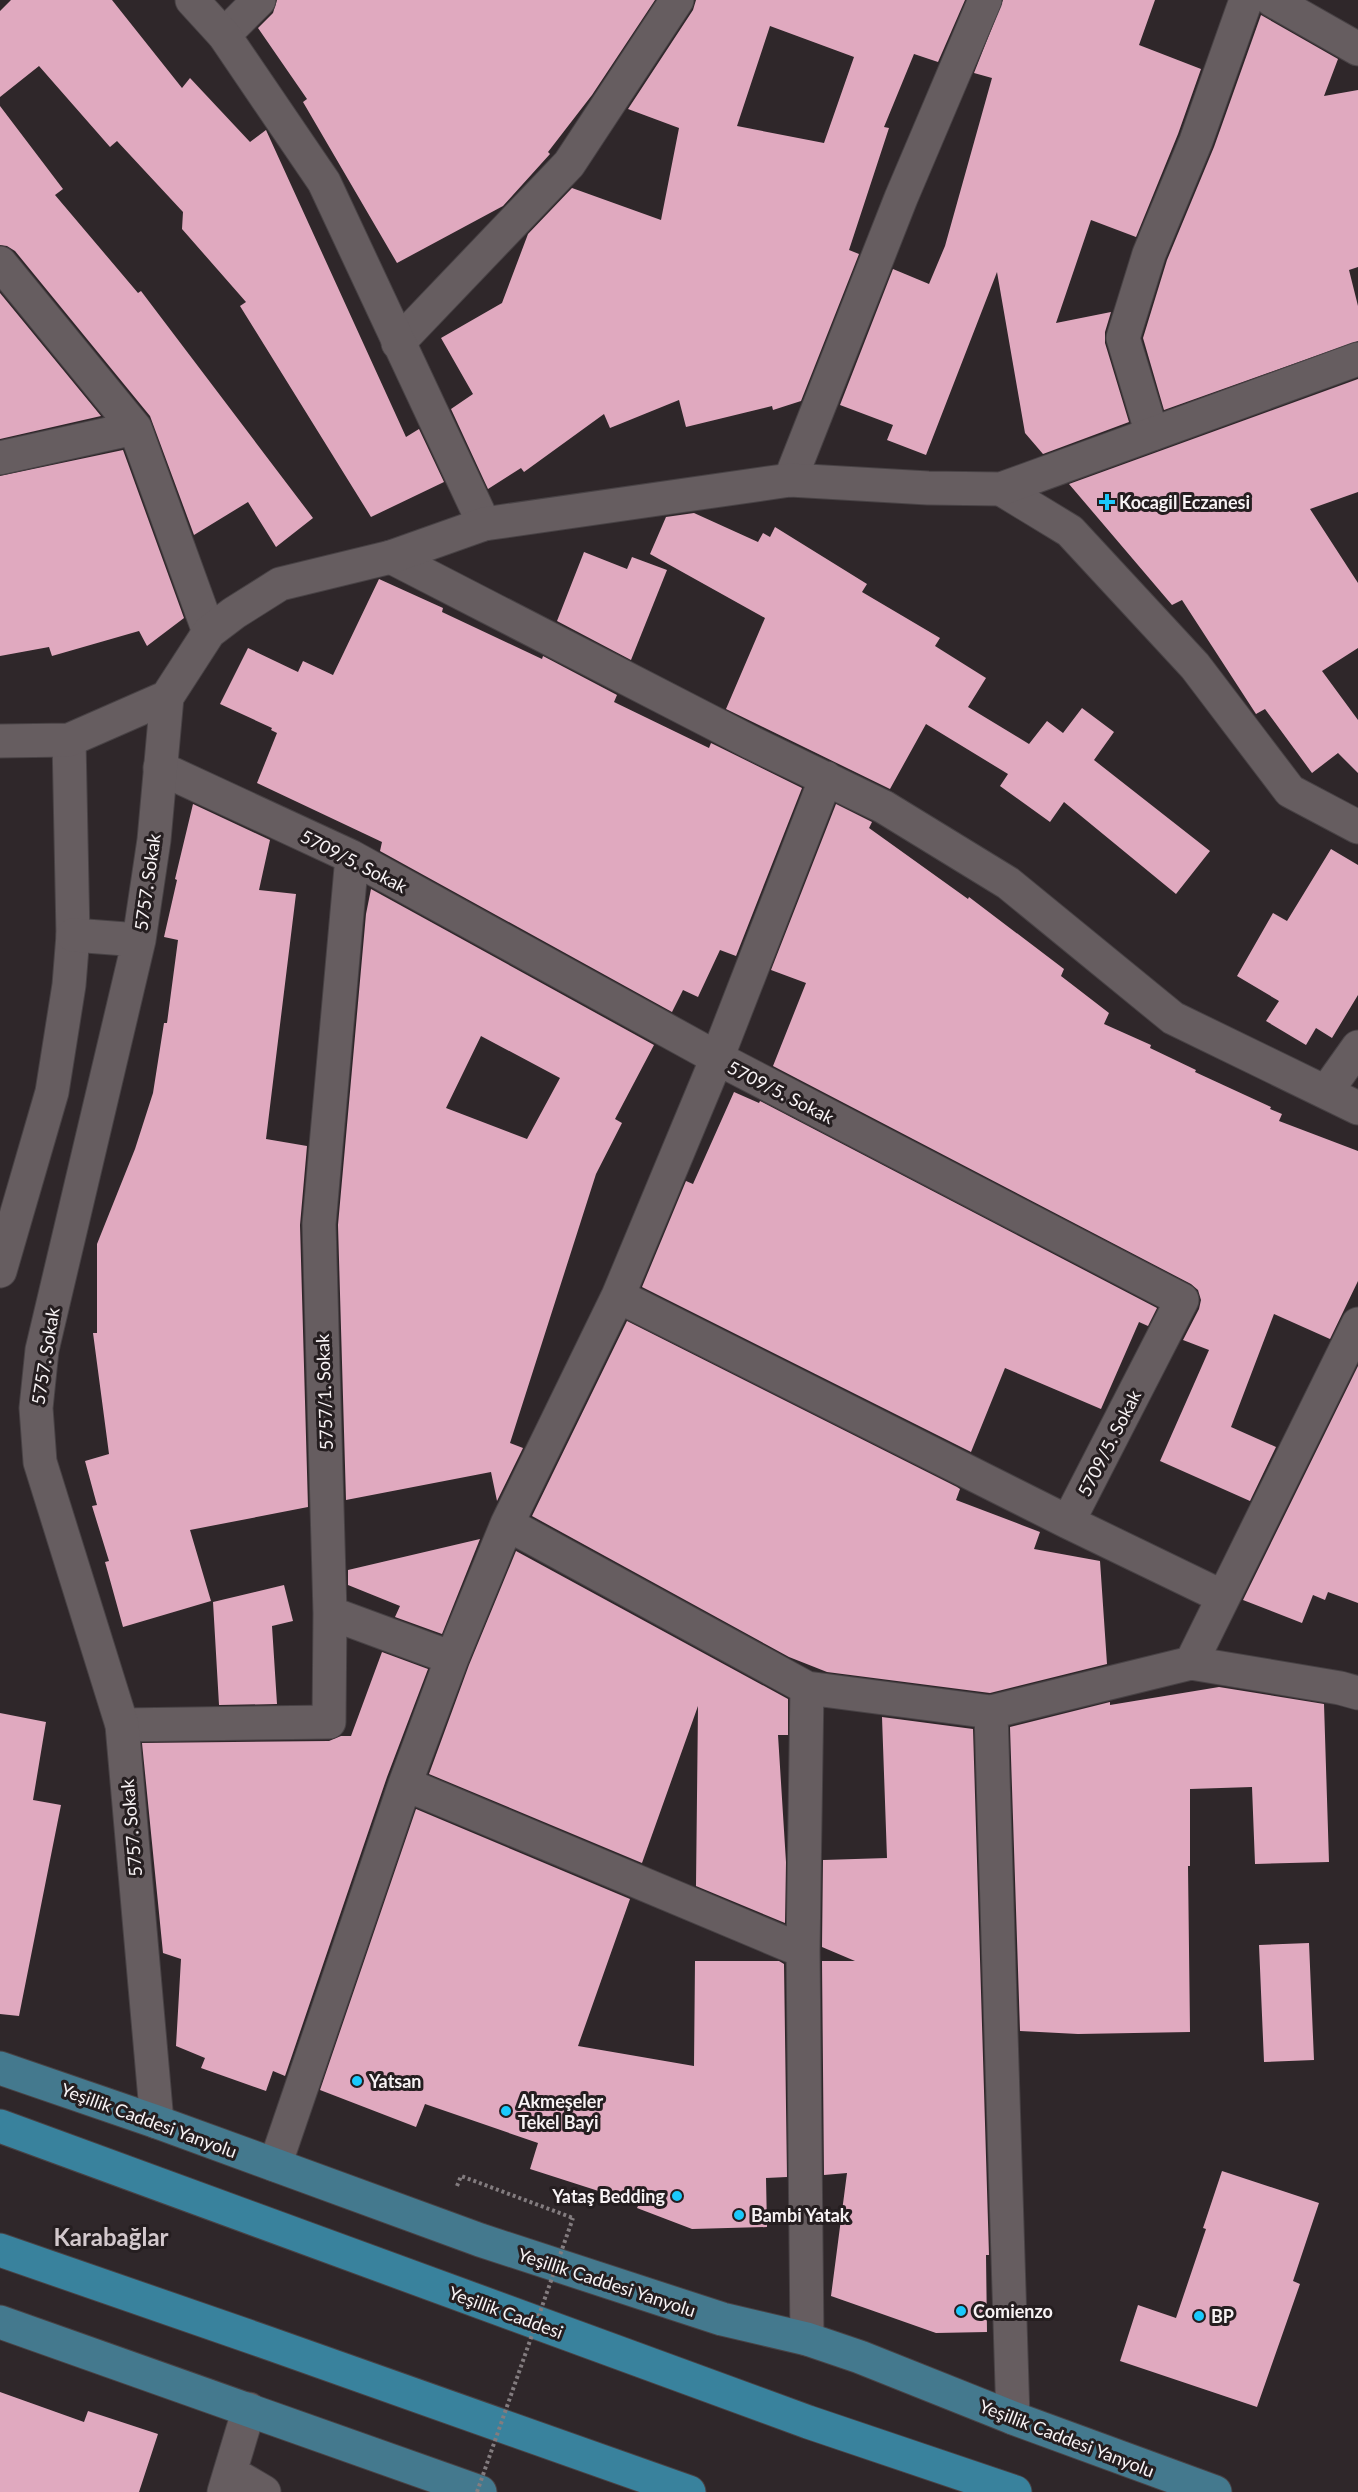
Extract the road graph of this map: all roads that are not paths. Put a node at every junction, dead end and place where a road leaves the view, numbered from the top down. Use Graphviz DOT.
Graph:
graph roads {
  1 [pos="192,0"];
  2 [pos="259,0"];
  3 [pos="678,0"];
  4 [pos="985,0"];
  5 [pos="1246,0"];
  6 [pos="1272,0"];
  7 [pos="224,35"];
  8 [pos="1358,49"];
  9 [pos="0,263"];
  10 [pos="398,342"];
  11 [pos="1358,359"];
  12 [pos="135,428"];
  13 [pos="1152,434"];
  14 [pos="0,458"];
  15 [pos="790,480"];
  16 [pos="1001,489"];
  17 [pos="484,524"];
  18 [pos="391,557"];
  19 [pos="209,632"];
  20 [pos="168,697"];
  21 [pos="69,740"];
  22 [pos="0,741"];
  23 [pos="160,768"];
  24 [pos="826,778"];
  25 [pos="1358,827"];
  26 [pos="352,857"];
  27 [pos="73,935"];
  28 [pos="139,940"];
  29 [pos="1358,1047"];
  30 [pos="717,1058"];
  31 [pos="1326,1092"];
  32 [pos="1358,1108"];
  33 [pos="0,1271"];
  34 [pos="618,1296"];
  35 [pos="1358,1324"];
  36 [pos="1068,1522"];
  37 [pos="507,1524"];
  38 [pos="1223,1597"];
  39 [pos="330,1613"];
  40 [pos="452,1658"];
  41 [pos="1191,1663"];
  42 [pos="807,1688"];
  43 [pos="1358,1693"];
  44 [pos="991,1712"];
  45 [pos="122,1725"];
  46 [pos="405,1785"];
  47 [pos="804,1951"];
  48 [pos="0,2068"];
  49 [pos="156,2122"];
  50 [pos="0,2126"];
  51 [pos="275,2166"];
  52 [pos="0,2250"];
  53 [pos="0,2322"];
  54 [pos="807,2339"];
  55 [pos="249,2409"];
  56 [pos="1013,2418"];
  57 [pos="227,2482"];
  58 [pos="264,2492"];
  59 [pos="478,2492"];
  60 [pos="689,2492"];
  61 [pos="1015,2492"];
  62 [pos="1215,2492"];
  1 -- 7 [label="street"];
  2 -- 7 [label="street"];
  3 -- 10 [label="street"];
  4 -- 15 [label="street"];
  5 -- 13 [label="street"];
  6 -- 8 [label="street"];
  7 -- 10 [label="street"];
  9 -- 12 [label="street"];
  10 -- 17 [label="street"];
  11 -- 13 [label="street"];
  12 -- 14 [label="street"];
  12 -- 19 [label="street"];
  13 -- 16 [label="street"];
  15 -- 16 [label="street"];
  15 -- 17 [label="street"];
  16 -- 25 [label="street"];
  17 -- 18 [label="street"];
  18 -- 19 [label="street"];
  18 -- 24 [label="street"];
  19 -- 20 [label="street"];
  20 -- 21 [label="street"];
  20 -- 23 [label="street, 5757. Sokak"];
  21 -- 22 [label="street"];
  21 -- 27 [label="street"];
  23 -- 26 [label="street, 5709/5. Sokak"];
  23 -- 28 [label="street, 5757. Sokak"];
  24 -- 30 [label="street"];
  24 -- 31 [label="street"];
  26 -- 30 [label="street, 5709/5. Sokak"];
  26 -- 39 [label="street, 5757/1. Sokak"];
  27 -- 28 [label="street"];
  27 -- 33 [label="street"];
  28 -- 45 [label="street, 5757. Sokak"];
  29 -- 31 [label="street"];
  30 -- 34 [label="street"];
  30 -- 36 [label="street, 5709/5. Sokak"];
  31 -- 32 [label="street"];
  34 -- 36 [label="street"];
  34 -- 37 [label="street"];
  35 -- 38 [label="street"];
  36 -- 38 [label="street"];
  37 -- 40 [label="street"];
  37 -- 42 [label="street"];
  38 -- 41 [label="street"];
  39 -- 40 [label="street"];
  39 -- 45 [label="street, 5757/1. Sokak"];
  40 -- 46 [label="street"];
  41 -- 43 [label="street"];
  41 -- 44 [label="street"];
  42 -- 44 [label="street"];
  42 -- 47 [label="street"];
  44 -- 56 [label="street"];
  45 -- 49 [label="street, 5757. Sokak"];
  46 -- 47 [label="street"];
  46 -- 51 [label="street"];
  47 -- 54 [label="street"];
  48 -- 49 [label="main road, Yeşillik Caddesi Yanyolu"];
  49 -- 51 [label="main road, Yeşillik Caddesi Yanyolu"];
  50 -- 61 [label="highway, Yeşillik Caddesi"];
  51 -- 54 [label="main road, Yeşillik Caddesi Yanyolu"];
  52 -- 60 [label="highway"];
  53 -- 55 [label="main road"];
  54 -- 56 [label="main road, Yeşillik Caddesi Yanyolu"];
  55 -- 57 [label="street"];
  55 -- 59 [label="main road"];
  56 -- 62 [label="main road, Yeşillik Caddesi Yanyolu"];
  57 -- 58 [label="street"];
}
